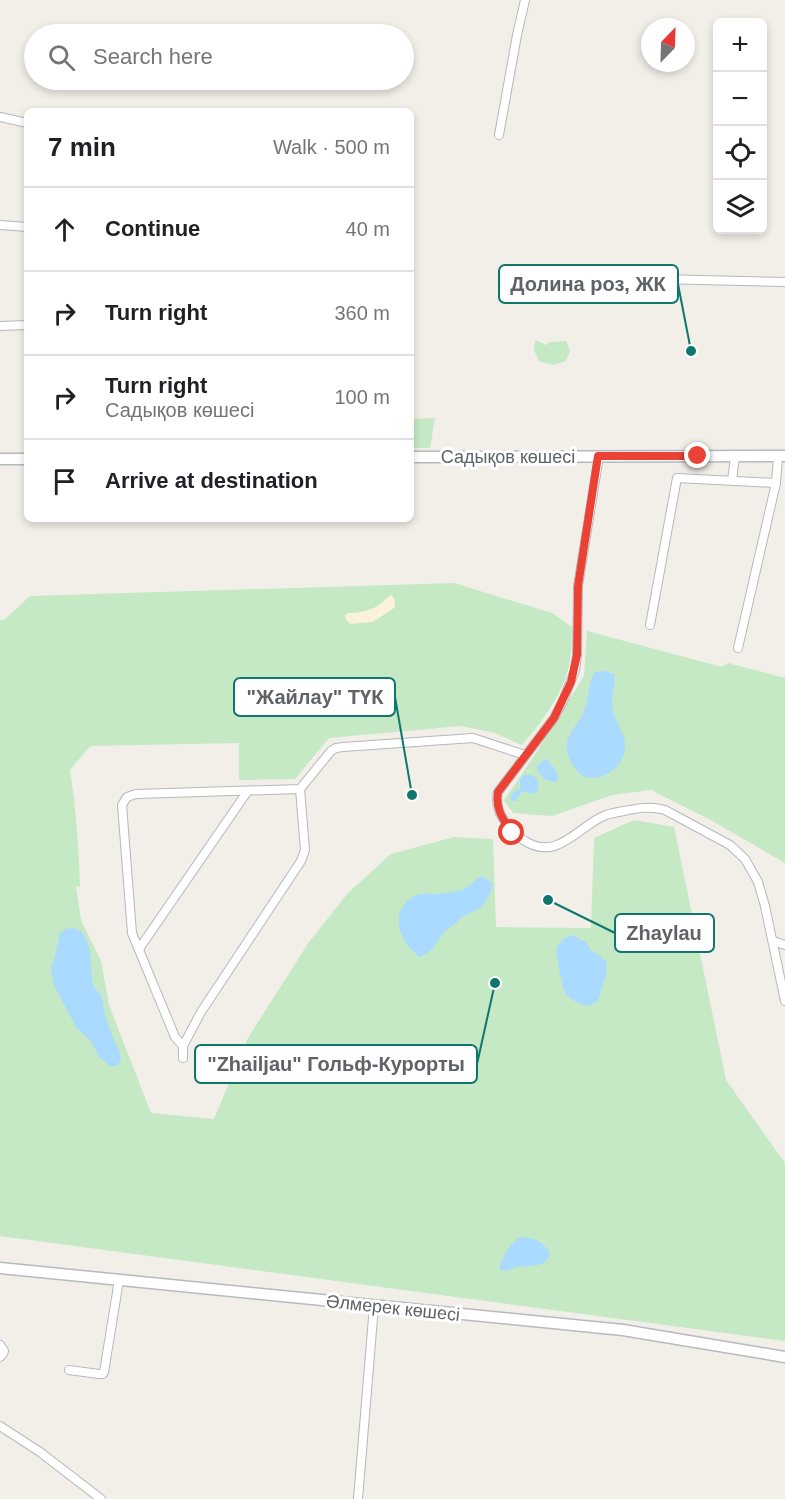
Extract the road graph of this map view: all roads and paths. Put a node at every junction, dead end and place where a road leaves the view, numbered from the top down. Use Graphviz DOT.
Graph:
graph roads {
  1 [pos="525,0"];
  2 [pos="0,117"];
  3 [pos="24,122"];
  4 [pos="499,135"];
  5 [pos="0,225"];
  6 [pos="24,227"];
  7 [pos="615,278"];
  8 [pos="785,282"];
  9 [pos="24,325"];
  10 [pos="0,326"];
  11 [pos="598,456"];
  12 [pos="735,456"];
  13 [pos="781,456"];
  14 [pos="414,457"];
  15 [pos="0,459"];
  16 [pos="24,459"];
  17 [pos="732,481"];
  18 [pos="776,483"];
  19 [pos="650,625"];
  20 [pos="738,648"];
  21 [pos="525,755"];
  22 [pos="300,789"];
  23 [pos="247,792"];
  24 [pos="773,941"];
  25 [pos="785,945"];
  26 [pos="139,949"];
  27 [pos="785,1001"];
  28 [pos="183,1046"];
  29 [pos="183,1058"];
  30 [pos="0,1268"];
  31 [pos="119,1280"];
  32 [pos="374,1306"];
  33 [pos="0,1345"];
  34 [pos="785,1356"];
  35 [pos="0,1357"];
  36 [pos="69,1370"];
  37 [pos="0,1426"];
  38 [pos="101,1499"];
  39 [pos="358,1499"];
  1 -- 4 [label="street"];
  2 -- 3 [label="street"];
  5 -- 6 [label="street"];
  7 -- 8 [label="street"];
  9 -- 10 [label="street"];
  11 -- 12 [label="street, Садықов көшесі"];
  11 -- 14 [label="street, Садықов көшесі"];
  11 -- 21 [label="street"];
  12 -- 13 [label="street, Садықов көшесі"];
  12 -- 17 [label="street"];
  13 -- 18 [label="street"];
  15 -- 16 [label="street"];
  17 -- 18 [label="street"];
  17 -- 19 [label="street"];
  18 -- 20 [label="street"];
  21 -- 22 [label="street"];
  21 -- 24 [label="street"];
  22 -- 23 [label="street"];
  22 -- 28 [label="street"];
  23 -- 26 [label="street"];
  23 -- 26 [label="street"];
  24 -- 25 [label="street"];
  24 -- 27 [label="street"];
  26 -- 28 [label="street"];
  28 -- 29 [label="street"];
  30 -- 31 [label="street, Әлмерек көшесі"];
  31 -- 32 [label="street, Әлмерек көшесі"];
  31 -- 36 [label="street"];
  32 -- 34 [label="street, Әлмерек көшесі"];
  32 -- 39 [label="street"];
  33 -- 35 [label="street"];
  37 -- 38 [label="street"];
}
